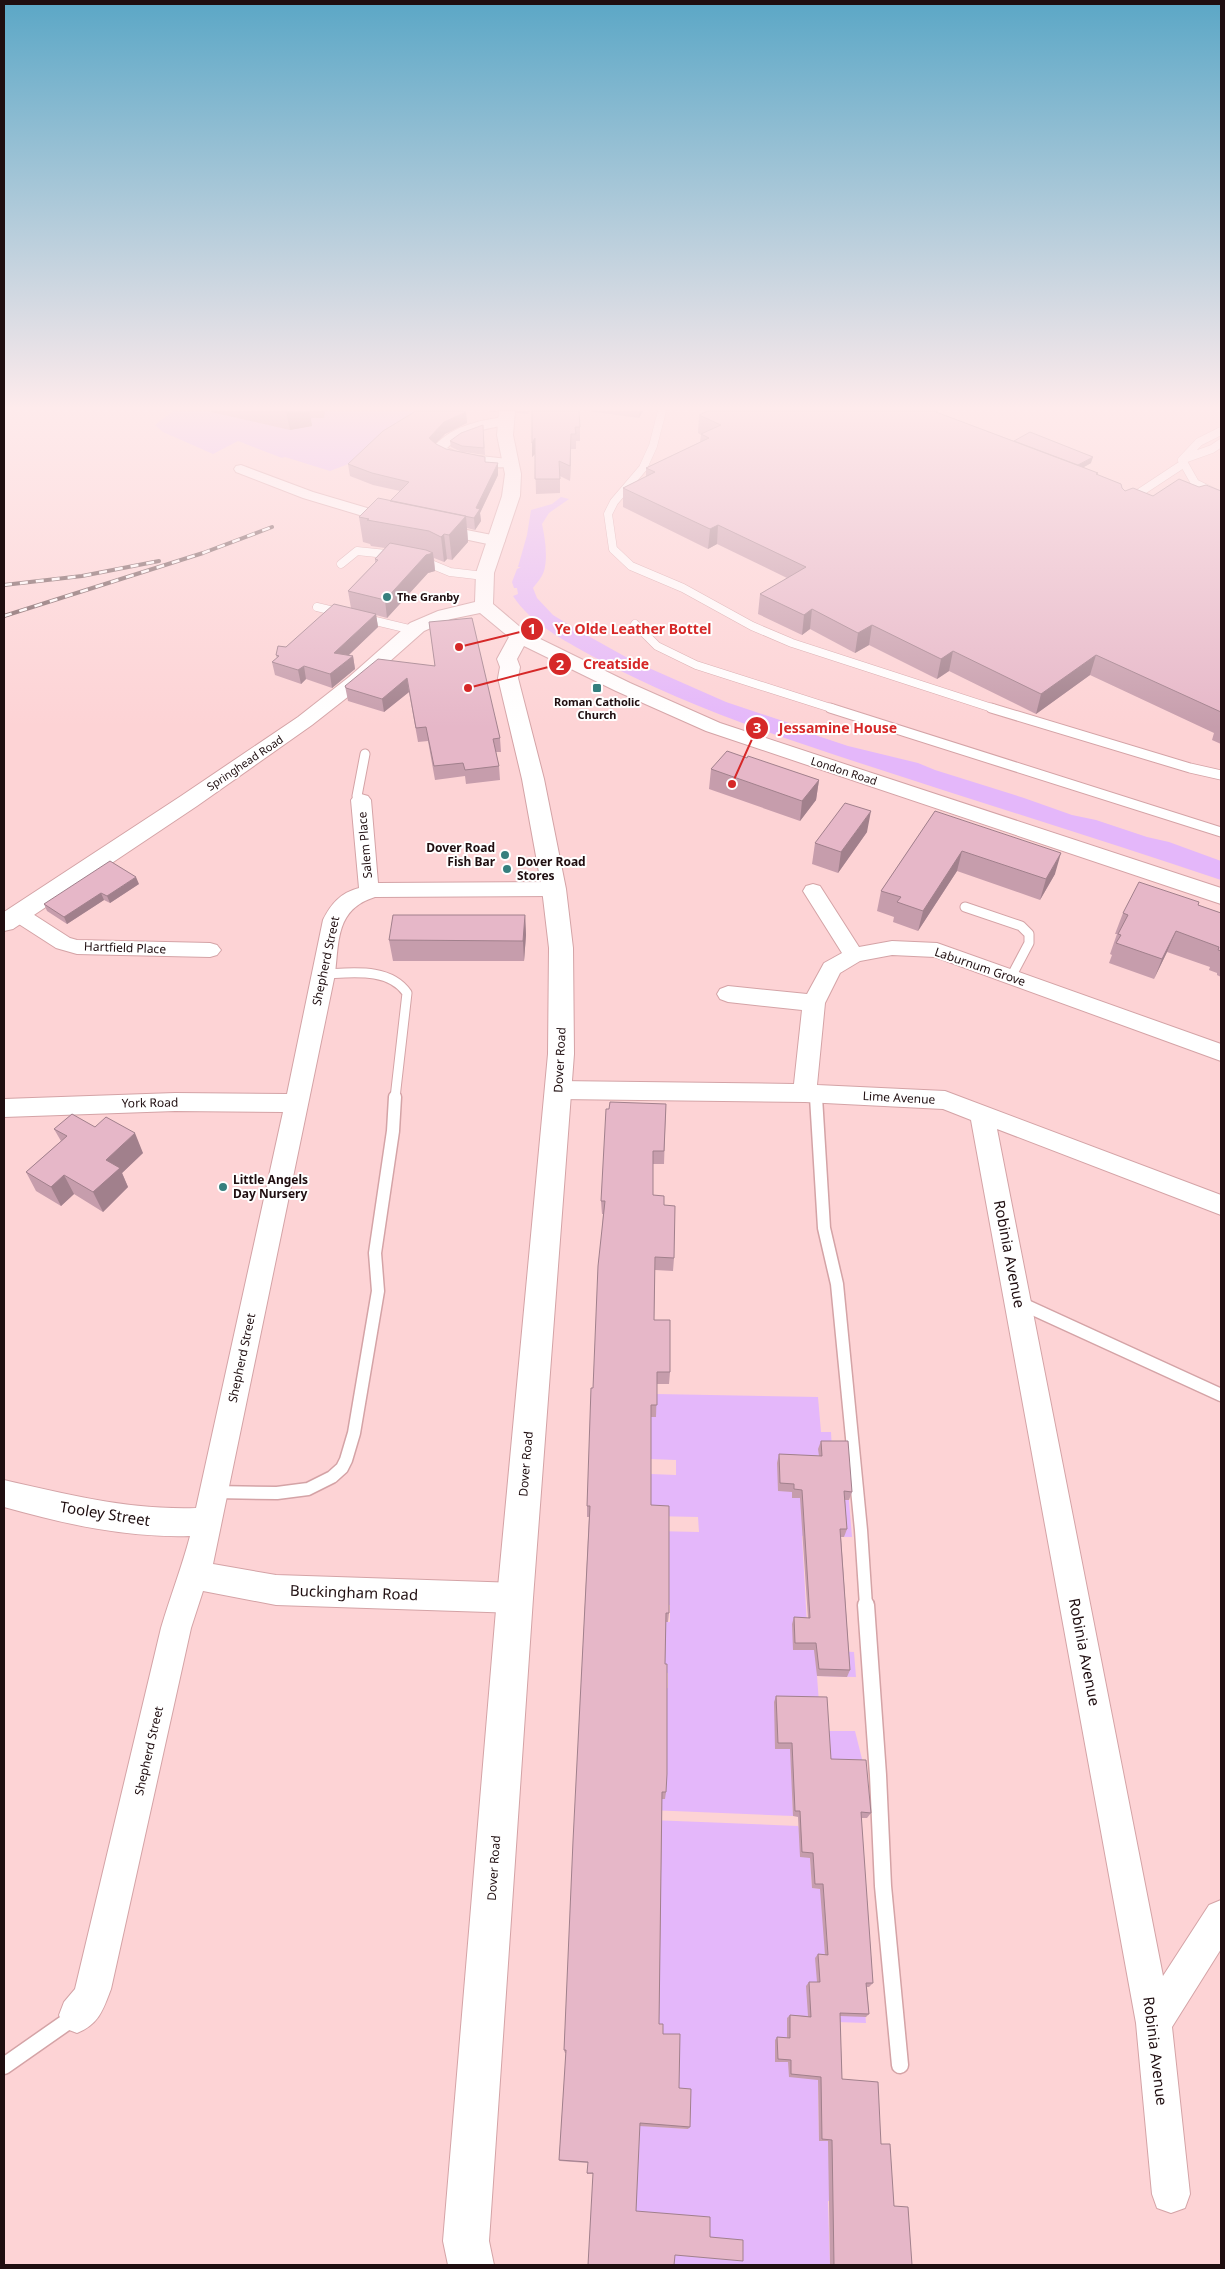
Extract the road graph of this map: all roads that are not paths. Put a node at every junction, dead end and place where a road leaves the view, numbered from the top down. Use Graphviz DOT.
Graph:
graph roads {
  1 [pos="382,517"];
  2 [pos="505,517"];
  3 [pos="608,517"];
  4 [pos="497,541"];
  5 [pos="342,564"];
  6 [pos="484,576"];
  7 [pos="484,606"];
  8 [pos="317,607"];
  9 [pos="635,624"];
  10 [pos="414,630"];
  11 [pos="519,636"];
  12 [pos="546,649"];
  13 [pos="510,667"];
  14 [pos="365,754"];
  15 [pos="1221,775"];
  16 [pos="361,800"];
  17 [pos="1221,832"];
  18 [pos="554,889"];
  19 [pos="368,891"];
  20 [pos="813,891"];
  21 [pos="1221,896"];
  22 [pos="965,907"];
  23 [pos="11,918"];
  24 [pos="210,950"];
  25 [pos="854,955"];
  26 [pos="324,974"];
  27 [pos="1011,977"];
  28 [pos="728,994"];
  29 [pos="814,1003"];
  30 [pos="1221,1053"];
  31 [pos="558,1090"];
  32 [pos="811,1094"];
  33 [pos="296,1103"];
  34 [pos="4,1108"];
  35 [pos="982,1113"];
  36 [pos="1221,1205"];
  37 [pos="1018,1303"];
  38 [pos="1221,1395"];
  39 [pos="214,1492"];
  40 [pos="4,1493"];
  41 [pos="208,1521"];
  42 [pos="195,1576"];
  43 [pos="515,1598"];
  44 [pos="1221,1918"];
  45 [pos="77,2015"];
  46 [pos="1154,2023"];
  47 [pos="900,2065"];
  48 [pos="4,2066"];
  49 [pos="1171,2194"];
  50 [pos="471,2265"];
  1 -- 4 [label="street"];
  2 -- 4 [label="street"];
  3 -- 15 [label="lane"];
  4 -- 6 [label="street"];
  5 -- 6 [label="lane"];
  6 -- 7 [label="street"];
  7 -- 10 [label="street, Springhead Road"];
  7 -- 11 [label="street, London Road"];
  8 -- 10 [label="lane"];
  9 -- 17 [label="lane"];
  10 -- 23 [label="street, Springhead Road"];
  11 -- 12 [label="street, London Road"];
  11 -- 13 [label="street, Dover Road"];
  12 -- 13 [label="street"];
  12 -- 21 [label="street, London Road"];
  13 -- 18 [label="street, Dover Road"];
  14 -- 16 [label="lane"];
  16 -- 19 [label="street, Salem Place"];
  18 -- 19 [label="street, Shepherd Street"];
  18 -- 31 [label="street, Dover Road"];
  19 -- 26 [label="street, Shepherd Street"];
  20 -- 25 [label="street"];
  22 -- 27 [label="lane"];
  23 -- 24 [label="street, Hartfield Place"];
  25 -- 27 [label="street, Laburnum Grove"];
  25 -- 29 [label="street, Laburnum Grove"];
  26 -- 33 [label="street, Shepherd Street"];
  26 -- 39 [label="lane"];
  27 -- 30 [label="street, Laburnum Grove"];
  28 -- 29 [label="street"];
  29 -- 32 [label="street, Laburnum Grove"];
  31 -- 32 [label="street, Lime Avenue"];
  31 -- 43 [label="street, Dover Road"];
  32 -- 35 [label="street, Lime Avenue"];
  32 -- 47 [label="lane"];
  33 -- 34 [label="street, York Road"];
  33 -- 39 [label="street, Shepherd Street"];
  35 -- 36 [label="street, Lime Avenue"];
  35 -- 37 [label="street, Robinia Avenue"];
  37 -- 38 [label="lane"];
  37 -- 46 [label="street, Robinia Avenue"];
  39 -- 41 [label="street, Shepherd Street"];
  40 -- 41 [label="street, Tooley Street"];
  41 -- 42 [label="street, Shepherd Street"];
  42 -- 43 [label="street, Buckingham Road"];
  42 -- 45 [label="street, Shepherd Street"];
  43 -- 50 [label="street, Dover Road"];
  44 -- 46 [label="street"];
  45 -- 48 [label="lane"];
  46 -- 49 [label="street, Robinia Avenue"];
}
